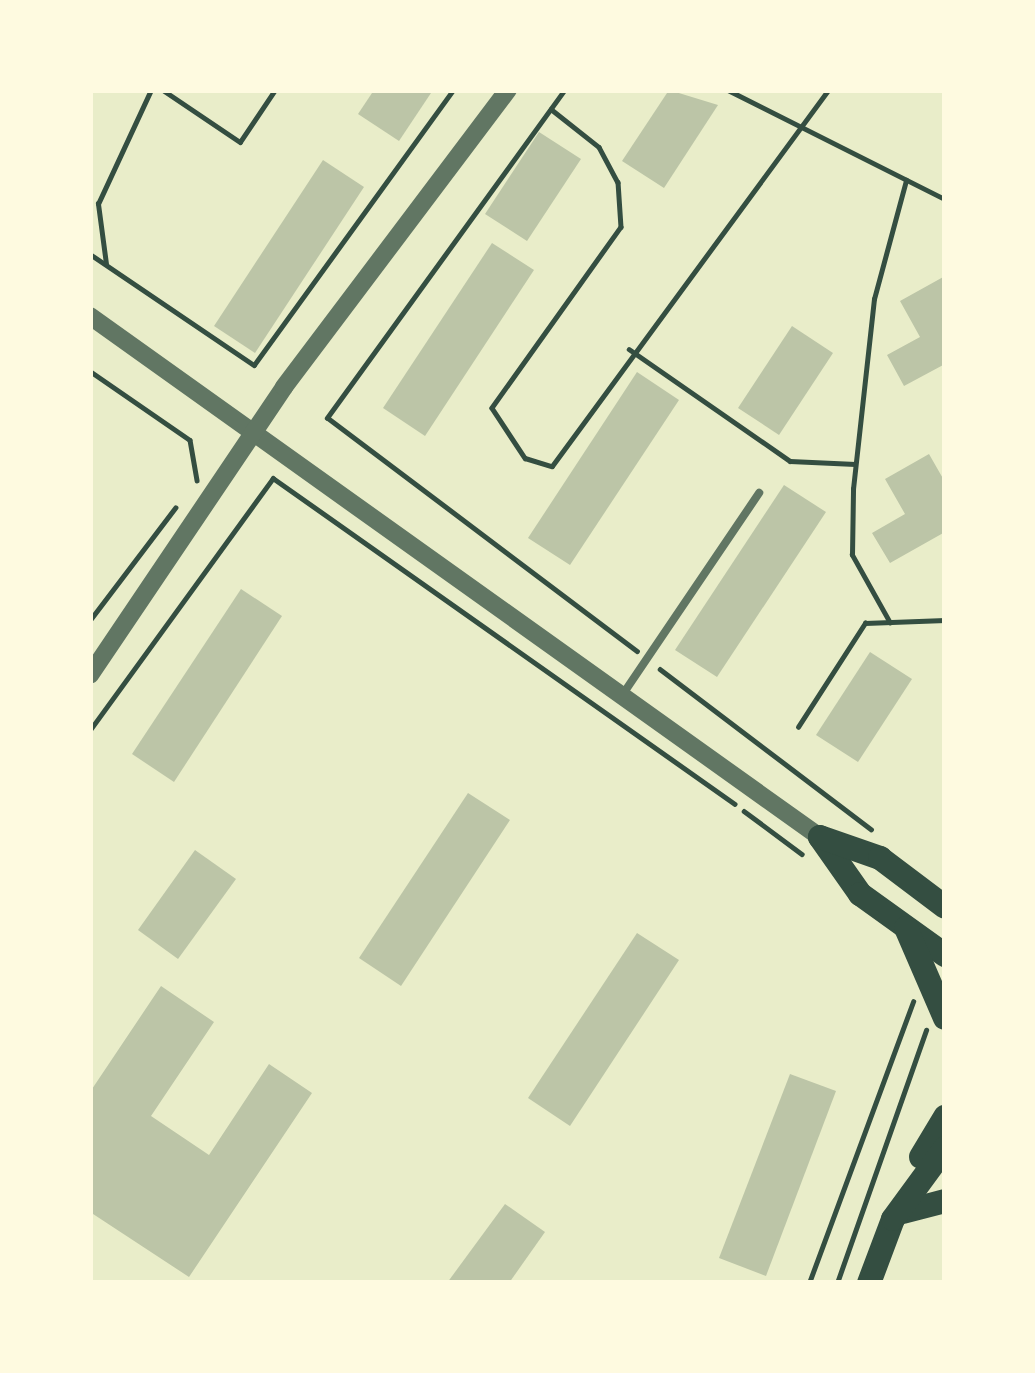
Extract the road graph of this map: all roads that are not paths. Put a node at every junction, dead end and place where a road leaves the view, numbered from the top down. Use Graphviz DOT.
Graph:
graph roads {
  1 [pos="508,90"];
  2 [pos="90,316"];
  3 [pos="258,439"];
  4 [pos="759,493"];
  5 [pos="90,675"];
  6 [pos="622,695"];
  7 [pos="820,837"];
  8 [pos="940,899"];
  9 [pos="904,926"];
  10 [pos="945,955"];
  11 [pos="945,1018"];
  12 [pos="945,1118"];
  13 [pos="945,1148"];
  14 [pos="945,1201"];
  15 [pos="892,1219"];
  16 [pos="869,1283"];
  1 -- 3 [label="street"];
  2 -- 3 [label="street"];
  3 -- 5 [label="street"];
  3 -- 6 [label="street"];
  4 -- 6 [label="lane"];
  6 -- 7 [label="street"];
  7 -- 8 [label="highway"];
  7 -- 9 [label="highway"];
  9 -- 10 [label="highway"];
  9 -- 11 [label="highway"];
  12 -- 15 [label="highway"];
  13 -- 15 [label="highway"];
  14 -- 15 [label="highway"];
  15 -- 16 [label="highway"];
}
